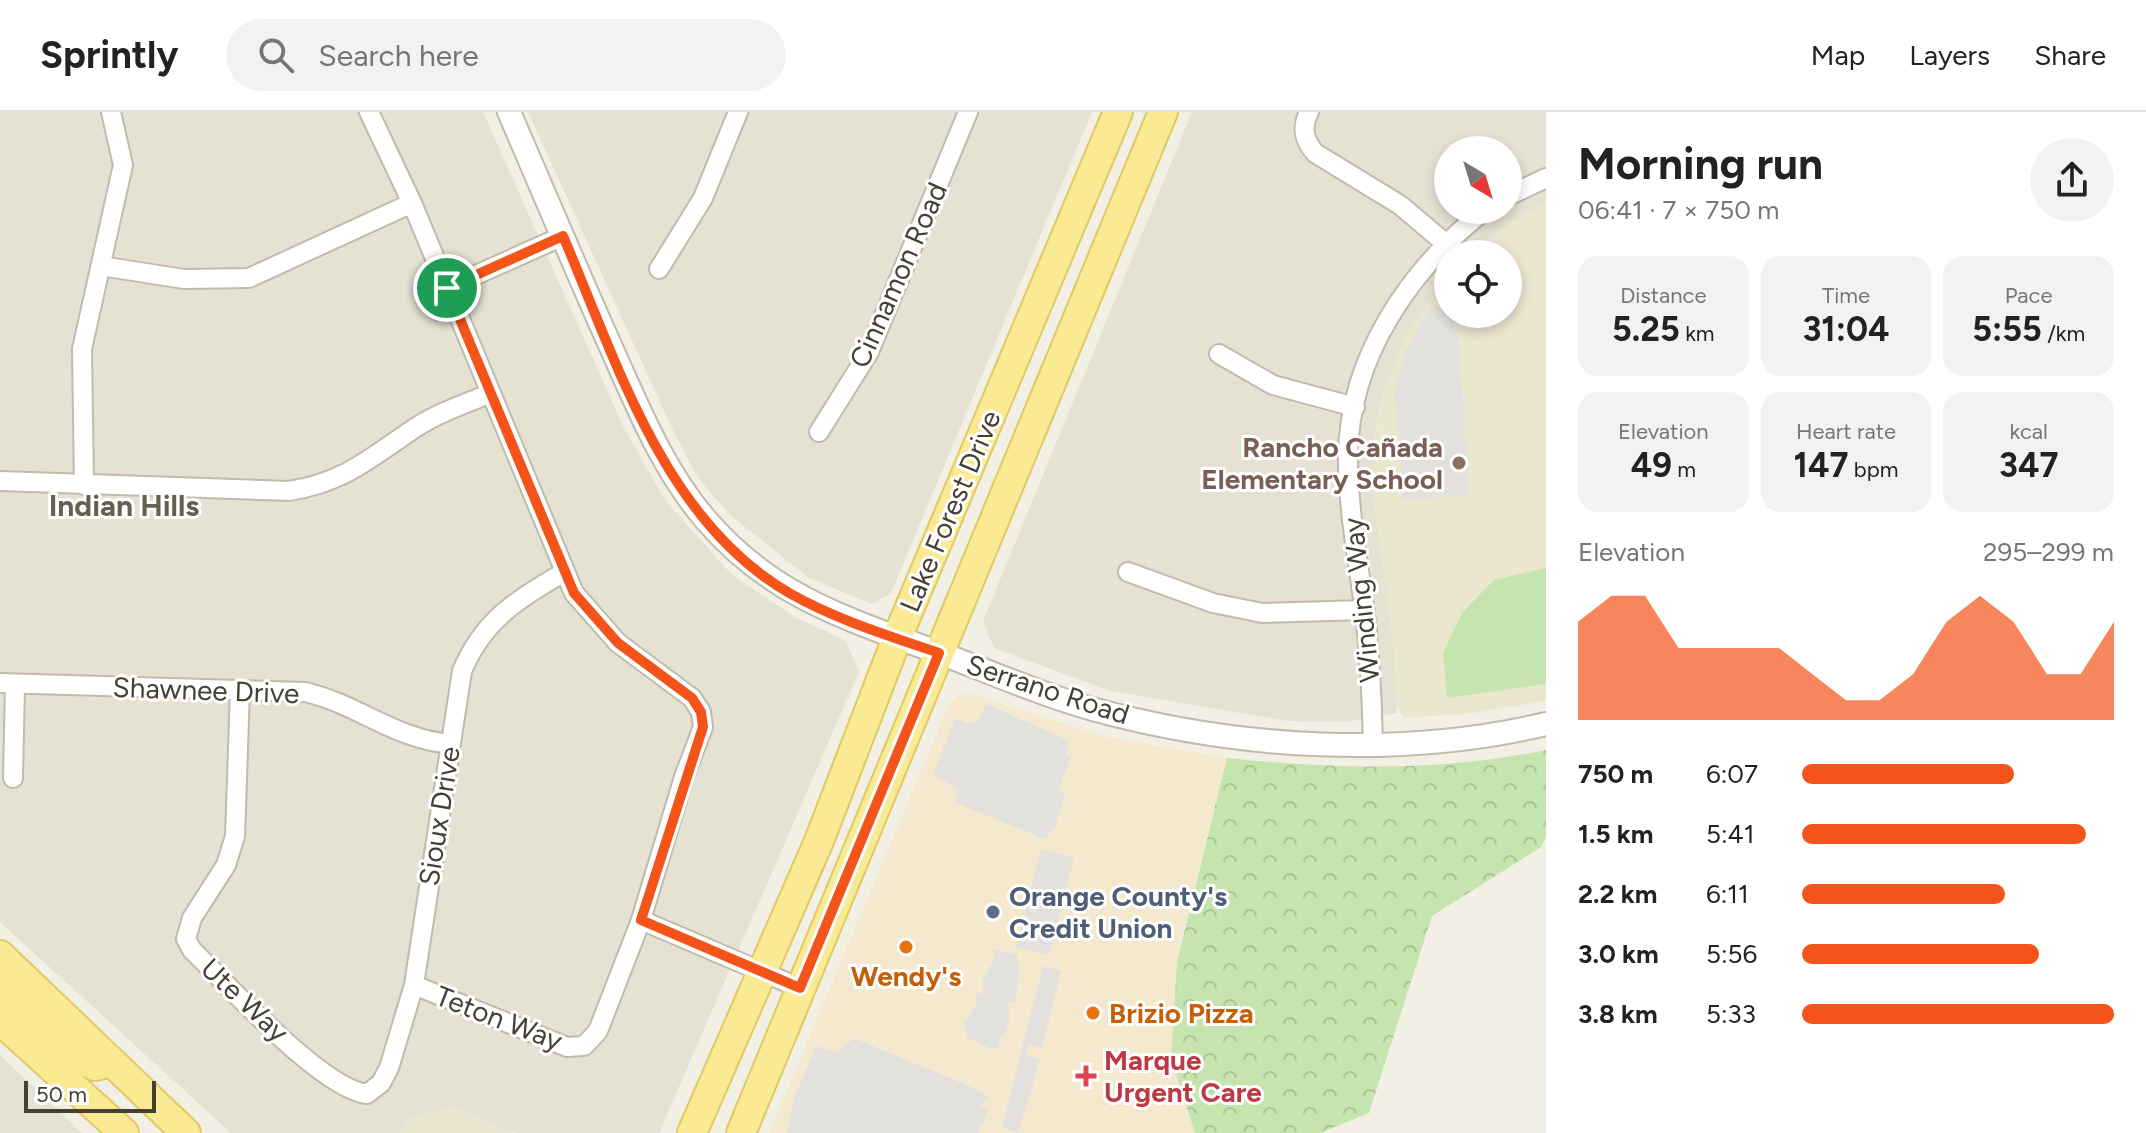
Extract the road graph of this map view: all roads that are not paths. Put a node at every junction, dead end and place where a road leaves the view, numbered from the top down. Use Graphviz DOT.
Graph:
graph roads {
  1 [pos="111,112"];
  2 [pos="369,112"];
  3 [pos="509,112"];
  4 [pos="738,112"];
  5 [pos="968,112"];
  6 [pos="1118,112"];
  7 [pos="1163,112"];
  8 [pos="1309,112"];
  9 [pos="1546,178"];
  10 [pos="1522,189"];
  11 [pos="412,203"];
  12 [pos="1468,224"];
  13 [pos="563,236"];
  14 [pos="1441,240"];
  15 [pos="1449,240"];
  16 [pos="1434,255"];
  17 [pos="101,266"];
  18 [pos="659,269"];
  19 [pos="447,288"];
  20 [pos="1219,354"];
  21 [pos="489,394"];
  22 [pos="1355,407"];
  23 [pos="819,432"];
  24 [pos="0,481"];
  25 [pos="84,485"];
  26 [pos="1128,572"];
  27 [pos="563,573"];
  28 [pos="1364,610"];
  29 [pos="897,638"];
  30 [pos="939,653"];
  31 [pos="8,683"];
  32 [pos="240,690"];
  33 [pos="1546,724"];
  34 [pos="450,744"];
  35 [pos="1373,746"];
  36 [pos="13,778"];
  37 [pos="641,920"];
  38 [pos="0,955"];
  39 [pos="764,973"];
  40 [pos="414,985"];
  41 [pos="0,988"];
  42 [pos="800,988"];
  43 [pos="0,1020"];
  44 [pos="112,1062"];
  45 [pos="367,1094"];
  46 [pos="124,1133"];
  47 [pos="186,1133"];
  48 [pos="692,1133"];
  49 [pos="741,1133"];
  1 -- 17 [label="street"];
  2 -- 11 [label="street"];
  3 -- 13 [label="street, Serrano Road"];
  4 -- 18 [label="street"];
  5 -- 23 [label="street, Cinnamon Road"];
  6 -- 29 [label="main road, Lake Forest Drive"];
  7 -- 30 [label="main road, Lake Forest Drive"];
  8 -- 14 [label="street"];
  9 -- 10 [label="street"];
  11 -- 17 [label="street"];
  11 -- 19 [label="street"];
  12 -- 15 [label="street, Winding Way"];
  13 -- 19 [label="street"];
  13 -- 29 [label="street, Serrano Road"];
  16 -- 22 [label="street, Winding Way"];
  17 -- 25 [label="street"];
  19 -- 21 [label="street"];
  20 -- 22 [label="street"];
  21 -- 25 [label="street"];
  21 -- 27 [label="street"];
  22 -- 28 [label="street, Winding Way"];
  24 -- 25 [label="street"];
  26 -- 28 [label="street"];
  27 -- 34 [label="street, Sioux Drive"];
  27 -- 37 [label="street"];
  28 -- 35 [label="street, Winding Way"];
  29 -- 30 [label="street, Serrano Road"];
  29 -- 39 [label="main road, Lake Forest Drive"];
  30 -- 35 [label="street, Serrano Road"];
  30 -- 42 [label="main road, Lake Forest Drive"];
  31 -- 32 [label="street, Shawnee Drive"];
  31 -- 36 [label="street"];
  32 -- 34 [label="street, Shawnee Drive"];
  32 -- 45 [label="street, Ute Way"];
  33 -- 35 [label="street, Serrano Road"];
  34 -- 40 [label="street, Sioux Drive"];
  37 -- 39 [label="street"];
  37 -- 40 [label="street, Teton Way"];
  38 -- 44 [label="main road"];
  39 -- 42 [label="street"];
  39 -- 48 [label="main road, Lake Forest Drive"];
  40 -- 45 [label="street, Sioux Drive"];
  41 -- 44 [label="main road"];
  42 -- 49 [label="main road, Lake Forest Drive"];
  43 -- 46 [label="main road"];
  44 -- 47 [label="main road"];
}
